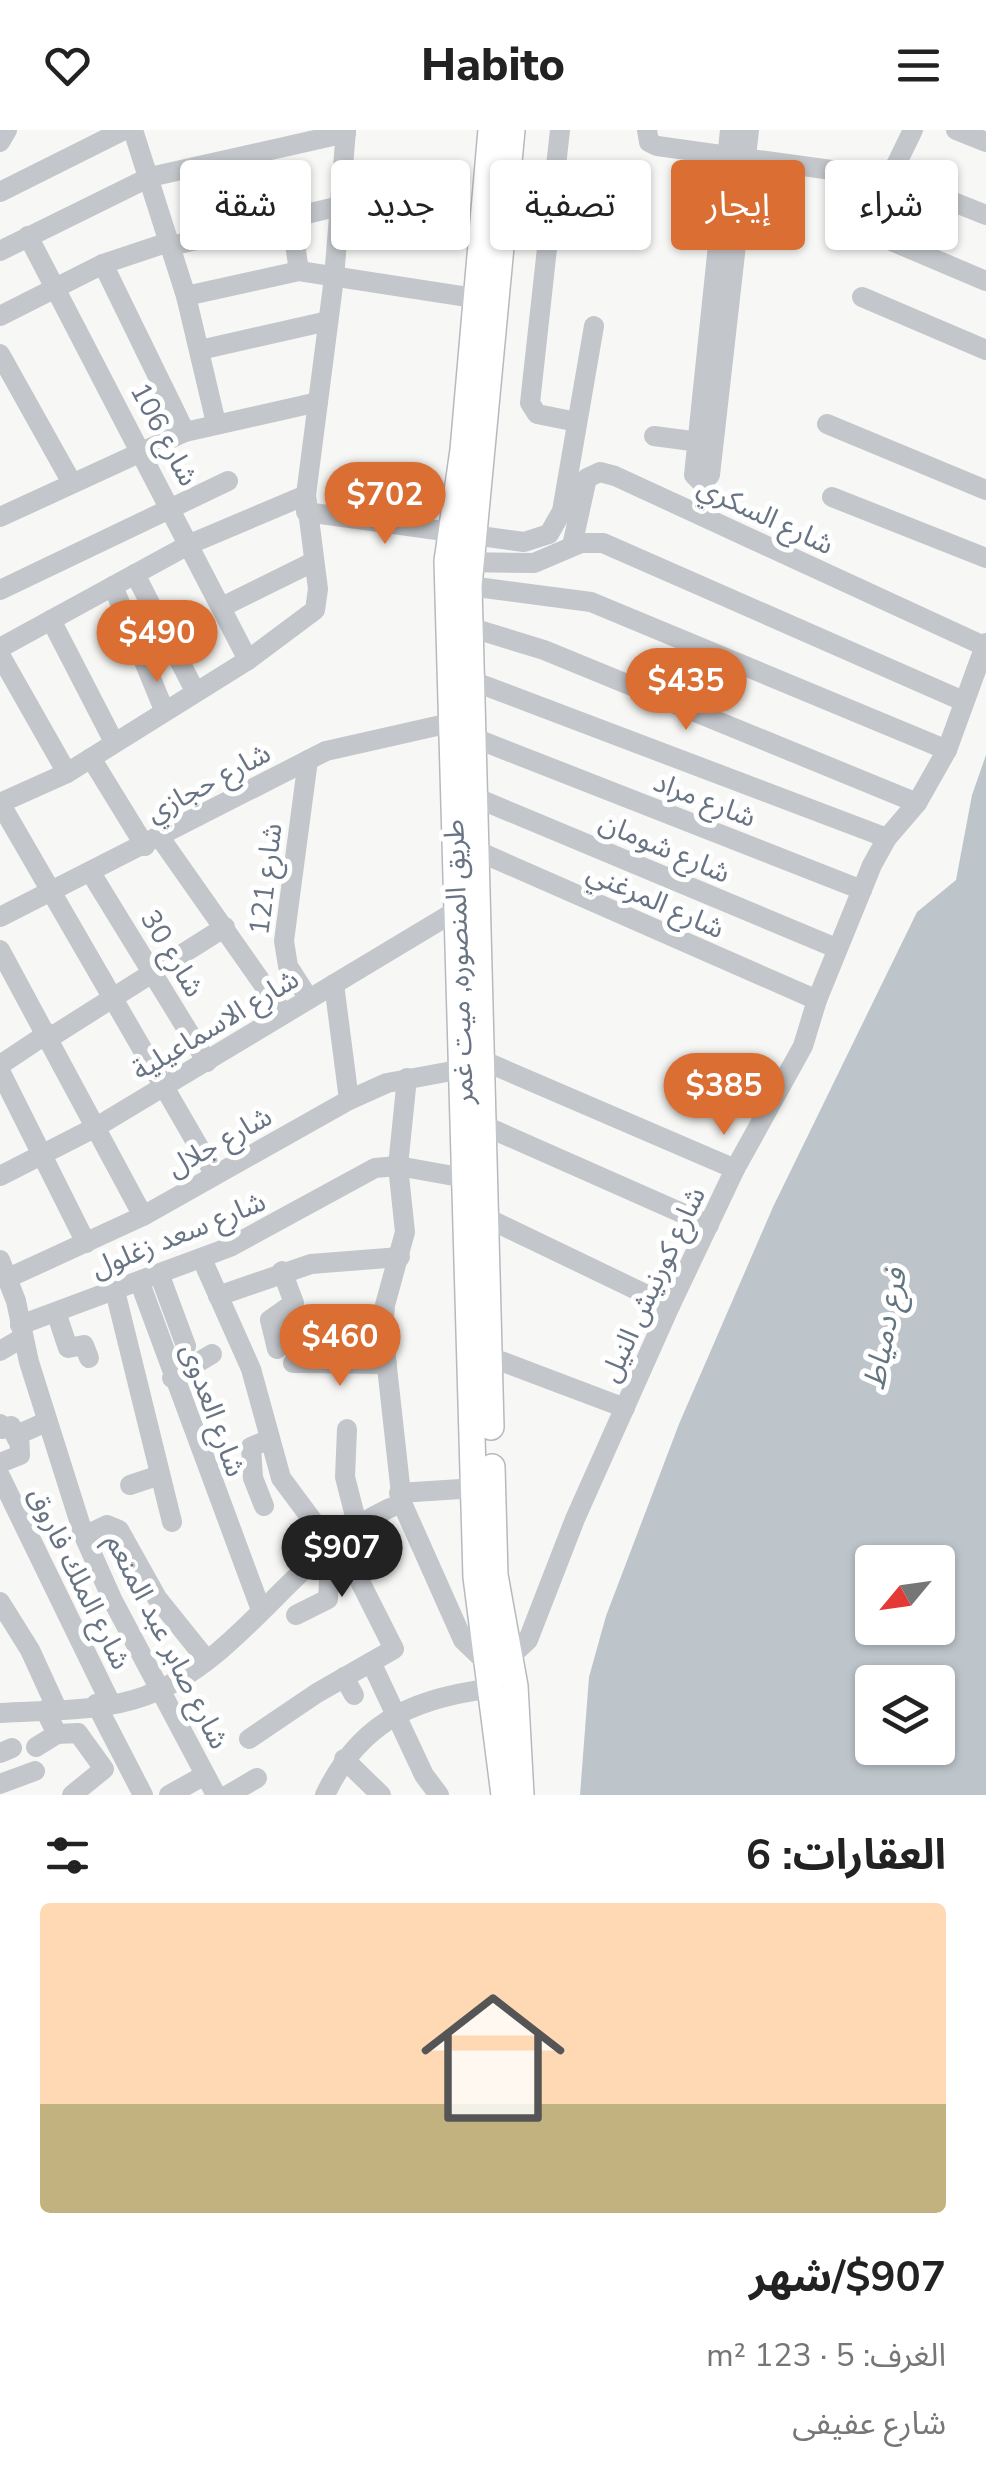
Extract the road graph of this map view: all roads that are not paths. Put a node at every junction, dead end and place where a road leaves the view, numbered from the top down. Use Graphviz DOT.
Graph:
graph roads {
  1 [pos="7,130"];
  2 [pos="124,130"];
  3 [pos="133,130"];
  4 [pos="491,130"];
  5 [pos="512,130"];
  6 [pos="560,130"];
  7 [pos="648,130"];
  8 [pos="730,130"];
  9 [pos="749,130"];
  10 [pos="913,130"];
  11 [pos="956,130"];
  12 [pos="346,132"];
  13 [pos="0,140"];
  14 [pos="986,142"];
  15 [pos="737,157"];
  16 [pos="344,160"];
  17 [pos="150,177"];
  18 [pos="0,192"];
  19 [pos="958,204"];
  20 [pos="986,215"];
  21 [pos="28,236"];
  22 [pos="180,242"];
  23 [pos="170,244"];
  24 [pos="0,250"];
  25 [pos="296,250"];
  26 [pos="336,250"];
  27 [pos="913,250"];
  28 [pos="102,264"];
  29 [pos="299,271"];
  30 [pos="334,278"];
  31 [pos="986,281"];
  32 [pos="56,288"];
  33 [pos="186,296"];
  34 [pos="474,298"];
  35 [pos="862,298"];
  36 [pos="0,316"];
  37 [pos="328,321"];
  38 [pos="594,326"];
  39 [pos="200,350"];
  40 [pos="986,350"];
  41 [pos="0,354"];
  42 [pos="318,402"];
  43 [pos="577,422"];
  44 [pos="216,424"];
  45 [pos="827,424"];
  46 [pos="185,432"];
  47 [pos="654,436"];
  48 [pos="143,450"];
  49 [pos="228,481"];
  50 [pos="72,483"];
  51 [pos="986,490"];
  52 [pos="832,496"];
  53 [pos="306,504"];
  54 [pos="172,506"];
  55 [pos="0,515"];
  56 [pos="448,529"];
  57 [pos="190,544"];
  58 [pos="572,546"];
  59 [pos="986,558"];
  60 [pos="314,562"];
  61 [pos="466,562"];
  62 [pos="135,574"];
  63 [pos="113,586"];
  64 [pos="0,590"];
  65 [pos="222,607"];
  66 [pos="51,620"];
  67 [pos="468,627"];
  68 [pos="985,644"];
  69 [pos="0,652"];
  70 [pos="248,660"];
  71 [pos="470,680"];
  72 [pos="195,691"];
  73 [pos="964,701"];
  74 [pos="164,710"];
  75 [pos="461,730"];
  76 [pos="114,742"];
  77 [pos="948,750"];
  78 [pos="91,758"];
  79 [pos="308,760"];
  80 [pos="67,773"];
  81 [pos="472,796"];
  82 [pos="0,803"];
  83 [pos="917,803"];
  84 [pos="18,834"];
  85 [pos="887,838"];
  86 [pos="153,842"];
  87 [pos="0,846"];
  88 [pos="473,849"];
  89 [pos="91,873"];
  90 [pos="862,890"];
  91 [pos="52,891"];
  92 [pos="454,912"];
  93 [pos="0,917"];
  94 [pos="225,927"];
  95 [pos="836,948"];
  96 [pos="0,950"];
  97 [pos="153,974"];
  98 [pos="334,984"];
  99 [pos="114,998"];
  100 [pos="309,999"];
  101 [pos="817,1000"];
  102 [pos="284,1014"];
  103 [pos="50,1035"];
  104 [pos="207,1062"];
  105 [pos="473,1065"];
  106 [pos="0,1068"];
  107 [pos="407,1078"];
  108 [pos="165,1087"];
  109 [pos="349,1100"];
  110 [pos="98,1126"];
  111 [pos="485,1126"];
  112 [pos="40,1157"];
  113 [pos="398,1166"];
  114 [pos="735,1170"];
  115 [pos="215,1175"];
  116 [pos="0,1176"];
  117 [pos="465,1178"];
  118 [pos="143,1216"];
  119 [pos="487,1218"];
  120 [pos="709,1225"];
  121 [pos="86,1243"];
  122 [pos="400,1258"];
  123 [pos="202,1259"];
  124 [pos="4,1269"];
  125 [pos="282,1271"];
  126 [pos="150,1279"];
  127 [pos="115,1292"];
  128 [pos="218,1296"];
  129 [pos="670,1306"];
  130 [pos="56,1312"];
  131 [pos="21,1331"];
  132 [pos="186,1346"];
  133 [pos="0,1351"];
  134 [pos="212,1354"];
  135 [pos="490,1357"];
  136 [pos="89,1358"];
  137 [pos="386,1364"];
  138 [pos="172,1378"];
  139 [pos="625,1408"];
  140 [pos="46,1422"];
  141 [pos="0,1424"];
  142 [pos="347,1428"];
  143 [pos="18,1439"];
  144 [pos="270,1439"];
  145 [pos="0,1463"];
  146 [pos="0,1476"];
  147 [pos="160,1476"];
  148 [pos="130,1485"];
  149 [pos="476,1488"];
  150 [pos="400,1498"];
  151 [pos="264,1506"];
  152 [pos="172,1522"];
  153 [pos="357,1524"];
  154 [pos="84,1536"];
  155 [pos="334,1541"];
  156 [pos="353,1566"];
  157 [pos="0,1602"];
  158 [pos="261,1610"];
  159 [pos="296,1615"];
  160 [pos="7,1627"];
  161 [pos="511,1656"];
  162 [pos="206,1658"];
  163 [pos="485,1660"];
  164 [pos="371,1662"];
  165 [pos="503,1687"];
  166 [pos="161,1689"];
  167 [pos="103,1704"];
  168 [pos="51,1710"];
  169 [pos="0,1713"];
  170 [pos="399,1714"];
  171 [pos="57,1734"];
  172 [pos="249,1740"];
  173 [pos="36,1747"];
  174 [pos="344,1759"];
  175 [pos="34,1771"];
  176 [pos="205,1775"];
  177 [pos="258,1778"];
  178 [pos="1,1782"];
  179 [pos="77,1794"];
  180 [pos="143,1795"];
  181 [pos="169,1795"];
  182 [pos="216,1795"];
  183 [pos="228,1795"];
  184 [pos="324,1795"];
  185 [pos="380,1795"];
  186 [pos="439,1795"];
  187 [pos="504,1795"];
  188 [pos="521,1795"];
  1 -- 13 [label="street"];
  2 -- 18 [label="street"];
  3 -- 17 [label="street"];
  4 -- 34 [label="main road, طريق المنصوره, ميت غمر"];
  5 -- 61 [label="main road, طريق المنصوره, ميت غمر"];
  6 -- 43 [label="street"];
  7 -- 15 [label="street"];
  8 -- 15 [label="street"];
  9 -- 15 [label="street"];
  10 -- 15 [label="street"];
  11 -- 14 [label="street"];
  12 -- 16 [label="street"];
  12 -- 17 [label="street"];
  15 -- 47 [label="street"];
  17 -- 21 [label="street"];
  17 -- 23 [label="street"];
  19 -- 20 [label="street"];
  21 -- 24 [label="street"];
  21 -- 32 [label="street, شارع 106"];
  22 -- 23 [label="street"];
  23 -- 28 [label="street"];
  23 -- 33 [label="street"];
  25 -- 29 [label="street"];
  26 -- 30 [label="street"];
  27 -- 31 [label="street"];
  28 -- 32 [label="street"];
  28 -- 46 [label="street"];
  29 -- 30 [label="street"];
  29 -- 33 [label="street"];
  30 -- 34 [label="street"];
  30 -- 37 [label="street"];
  32 -- 36 [label="street"];
  32 -- 48 [label="street, شارع 106"];
  33 -- 39 [label="street"];
  34 -- 56 [label="main road, طريق المنصوره, ميت غمر"];
  35 -- 40 [label="street"];
  37 -- 39 [label="street"];
  37 -- 42 [label="street"];
  38 -- 43 [label="street"];
  39 -- 44 [label="street"];
  41 -- 50 [label="street"];
  42 -- 44 [label="street"];
  42 -- 53 [label="street"];
  43 -- 61 [label="street"];
  44 -- 46 [label="street"];
  45 -- 51 [label="street"];
  46 -- 48 [label="street"];
  48 -- 50 [label="street"];
  48 -- 54 [label="street, شارع 106"];
  49 -- 54 [label="street"];
  50 -- 55 [label="street"];
  52 -- 59 [label="street"];
  53 -- 56 [label="street"];
  53 -- 57 [label="street"];
  53 -- 60 [label="street"];
  54 -- 57 [label="street, شارع 106"];
  54 -- 64 [label="street"];
  56 -- 61 [label="main road, طريق المنصوره, ميت غمر"];
  57 -- 62 [label="street"];
  57 -- 65 [label="street, شارع 106"];
  58 -- 61 [label="street"];
  58 -- 68 [label="street, شارع السكري"];
  58 -- 73 [label="street"];
  60 -- 65 [label="street"];
  60 -- 70 [label="street"];
  61 -- 67 [label="main road, طريق المنصوره, ميت غمر"];
  61 -- 75 [label="main road, طريق المنصوره, ميت غمر"];
  61 -- 77 [label="street"];
  62 -- 63 [label="street"];
  62 -- 72 [label="street"];
  63 -- 66 [label="street"];
  63 -- 74 [label="street"];
  65 -- 70 [label="street, شارع 106"];
  66 -- 69 [label="street"];
  66 -- 76 [label="street"];
  67 -- 71 [label="main road, طريق المنصوره, ميت غمر"];
  67 -- 83 [label="street"];
  68 -- 73 [label="street, شارع كورنيش النيل"];
  69 -- 80 [label="street"];
  70 -- 72 [label="street"];
  71 -- 75 [label="main road, طريق المنصوره, ميت غمر"];
  71 -- 85 [label="street"];
  72 -- 74 [label="street"];
  73 -- 77 [label="street, شارع كورنيش النيل"];
  74 -- 76 [label="street"];
  75 -- 79 [label="street, شارع حجازي"];
  75 -- 81 [label="main road, طريق المنصوره, ميت غمر"];
  75 -- 90 [label="street, شارع مراد"];
  75 -- 92 [label="main road, طريق المنصوره, ميت غمر"];
  76 -- 78 [label="street"];
  77 -- 83 [label="street, شارع كورنيش النيل"];
  78 -- 80 [label="street"];
  78 -- 86 [label="street"];
  79 -- 86 [label="street, شارع حجازي"];
  79 -- 100 [label="street, شارع 121"];
  80 -- 82 [label="street"];
  81 -- 88 [label="main road, طريق المنصوره, ميت غمر"];
  81 -- 95 [label="street, شارع شومان"];
  82 -- 84 [label="street"];
  83 -- 85 [label="street, شارع كورنيش النيل"];
  84 -- 87 [label="street"];
  84 -- 91 [label="street"];
  85 -- 90 [label="street, شارع كورنيش النيل"];
  86 -- 89 [label="street, شارع حجازي"];
  86 -- 94 [label="street"];
  88 -- 101 [label="street, شارع المرغني"];
  88 -- 105 [label="main road, طريق المنصوره, ميت غمر"];
  89 -- 91 [label="street, شارع حجازي"];
  89 -- 97 [label="street, شارع 30"];
  90 -- 95 [label="street, شارع كورنيش النيل"];
  91 -- 93 [label="street, شارع حجازي"];
  91 -- 99 [label="street"];
  92 -- 98 [label="street, شارع الاسماعيلية"];
  92 -- 105 [label="main road, طريق المنصوره, ميت غمر"];
  94 -- 97 [label="street"];
  94 -- 102 [label="street"];
  95 -- 101 [label="street, شارع كورنيش النيل"];
  96 -- 103 [label="street"];
  97 -- 99 [label="street"];
  97 -- 104 [label="street, شارع 30"];
  98 -- 100 [label="street, شارع الاسماعيلية"];
  98 -- 109 [label="street"];
  99 -- 103 [label="street"];
  99 -- 108 [label="street"];
  100 -- 102 [label="street, شارع الاسماعيلية"];
  101 -- 114 [label="street, شارع كورنيش النيل"];
  102 -- 104 [label="street, شارع الاسماعيلية"];
  103 -- 106 [label="street"];
  103 -- 110 [label="street"];
  104 -- 108 [label="street, شارع الاسماعيلية"];
  105 -- 107 [label="street, شارع جلال"];
  105 -- 111 [label="main road, طريق المنصوره, ميت غمر"];
  105 -- 114 [label="street"];
  105 -- 117 [label="main road, طريق المنصوره, ميت غمر"];
  106 -- 112 [label="street"];
  107 -- 109 [label="street, شارع جلال"];
  107 -- 113 [label="street"];
  108 -- 110 [label="street, شارع الاسماعيلية"];
  108 -- 115 [label="street"];
  109 -- 115 [label="street, شارع جلال"];
  110 -- 112 [label="street, شارع الاسماعيلية"];
  110 -- 118 [label="street"];
  111 -- 119 [label="main road, طريق المنصوره, ميت غمر"];
  111 -- 120 [label="street"];
  112 -- 116 [label="street, شارع الاسماعيلية"];
  112 -- 121 [label="street"];
  113 -- 117 [label="street, شارع سعد زغلول"];
  113 -- 122 [label="street"];
  113 -- 123 [label="street, شارع سعد زغلول"];
  114 -- 120 [label="street, شارع كورنيش النيل"];
  115 -- 118 [label="street, شارع جلال"];
  117 -- 149 [label="main road, طريق المنصوره, ميت غمر"];
  118 -- 121 [label="street, شارع جلال"];
  119 -- 129 [label="street"];
  119 -- 135 [label="main road, طريق المنصوره, ميت غمر"];
  120 -- 129 [label="street, شارع كورنيش النيل"];
  121 -- 124 [label="street, شارع جلال"];
  122 -- 125 [label="street"];
  122 -- 137 [label="street"];
  123 -- 126 [label="street, شارع سعد زغلول"];
  123 -- 128 [label="street"];
  124 -- 131 [label="street, شارع صابر عبد المنعم"];
  125 -- 128 [label="street"];
  125 -- 137 [label="street"];
  126 -- 127 [label="street, شارع سعد زغلول"];
  126 -- 132 [label="street"];
  126 -- 138 [label="street, شارع العدوى"];
  127 -- 130 [label="street, شارع سعد زغلول"];
  127 -- 147 [label="street"];
  128 -- 144 [label="street"];
  129 -- 139 [label="street, شارع كورنيش النيل"];
  130 -- 131 [label="street, شارع سعد زغلول"];
  130 -- 136 [label="street"];
  131 -- 133 [label="street, شارع سعد زغلول"];
  131 -- 140 [label="street, شارع صابر عبد المنعم"];
  134 -- 138 [label="street"];
  135 -- 139 [label="street"];
  135 -- 161 [label="main road, طريق المنصوره, ميت غمر"];
  137 -- 150 [label="street"];
  138 -- 158 [label="street, شارع العدوى"];
  139 -- 161 [label="street, شارع كورنيش النيل"];
  140 -- 143 [label="street, شارع الملك فاروق"];
  140 -- 154 [label="street, شارع صابر عبد المنعم"];
  141 -- 143 [label="street"];
  142 -- 153 [label="street"];
  143 -- 145 [label="street, شارع الملك فاروق"];
  144 -- 151 [label="street"];
  144 -- 155 [label="street"];
  146 -- 167 [label="street, شارع الملك فاروق"];
  147 -- 148 [label="street"];
  147 -- 152 [label="street"];
  149 -- 150 [label="street"];
  149 -- 163 [label="main road, طريق المنصوره, ميت غمر"];
  150 -- 153 [label="street"];
  150 -- 163 [label="street"];
  153 -- 155 [label="street"];
  154 -- 162 [label="street"];
  154 -- 166 [label="street, شارع صابر عبد المنعم"];
  155 -- 156 [label="street"];
  155 -- 158 [label="street"];
  156 -- 159 [label="street"];
  156 -- 164 [label="street"];
  157 -- 160 [label="street"];
  158 -- 162 [label="street"];
  160 -- 168 [label="street"];
  161 -- 163 [label="street"];
  161 -- 165 [label="main road, طريق المنصوره, ميت غمر"];
  162 -- 166 [label="street"];
  163 -- 165 [label="main road, طريق المنصوره, ميت غمر"];
  164 -- 170 [label="street"];
  164 -- 172 [label="street"];
  165 -- 170 [label="street"];
  165 -- 187 [label="main road, طريق المنصوره, ميت غمر"];
  165 -- 188 [label="main road, طريق المنصوره, ميت غمر"];
  166 -- 167 [label="street"];
  166 -- 176 [label="street, شارع صابر عبد المنعم"];
  167 -- 168 [label="street"];
  167 -- 180 [label="street, شارع الملك فاروق"];
  168 -- 169 [label="street"];
  168 -- 171 [label="street"];
  170 -- 174 [label="street"];
  170 -- 186 [label="street"];
  171 -- 173 [label="street"];
  171 -- 179 [label="street"];
  174 -- 184 [label="street"];
  174 -- 185 [label="street"];
  175 -- 178 [label="street"];
  176 -- 181 [label="street"];
  176 -- 182 [label="street, شارع صابر عبد المنعم"];
  177 -- 183 [label="street"];
}
